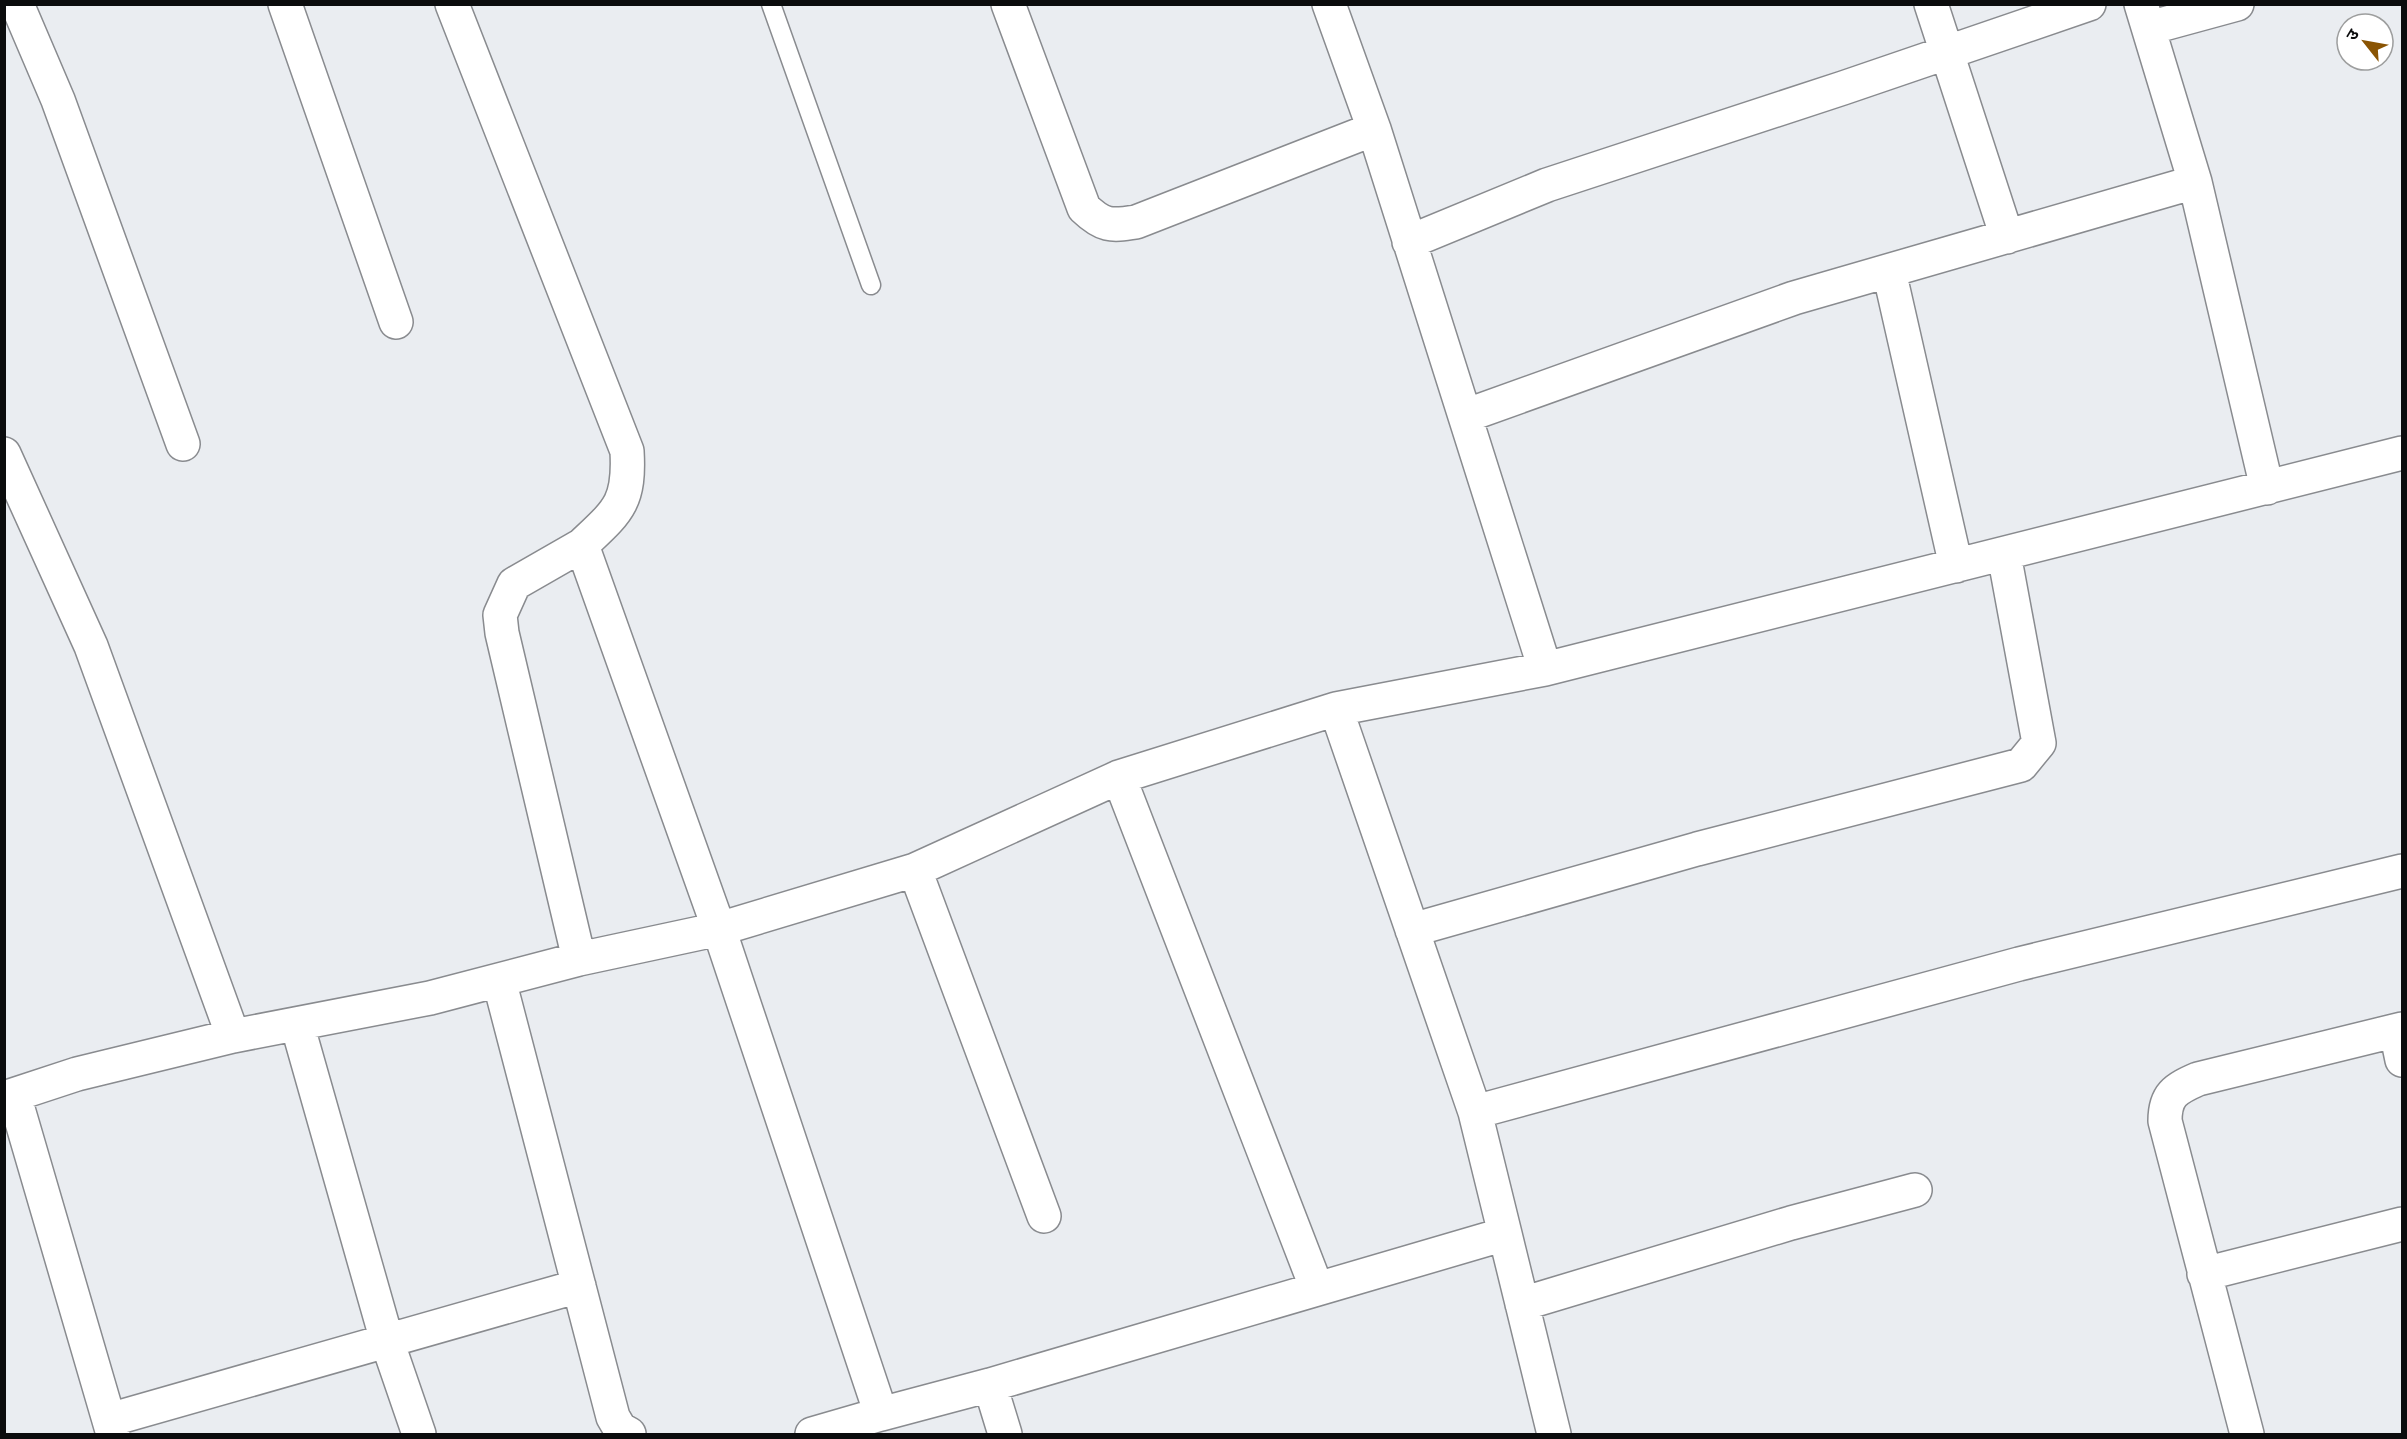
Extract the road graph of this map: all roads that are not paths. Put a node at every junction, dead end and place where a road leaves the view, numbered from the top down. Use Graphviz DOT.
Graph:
graph roads {
  1 [pos="17,4"];
  2 [pos="285,4"];
  3 [pos="452,4"];
  4 [pos="771,4"];
  5 [pos="1008,4"];
  6 [pos="1329,4"];
  7 [pos="1931,4"];
  8 [pos="2089,4"];
  9 [pos="2237,4"];
  10 [pos="2145,16"];
  11 [pos="1946,53"];
  12 [pos="1374,129"];
  13 [pos="2196,182"];
  14 [pos="2007,237"];
  15 [pos="1409,242"];
  16 [pos="1889,271"];
  17 [pos="871,285"];
  18 [pos="396,322"];
  19 [pos="1465,416"];
  20 [pos="183,444"];
  21 [pos="2403,453"];
  22 [pos="4,454"];
  23 [pos="2267,488"];
  24 [pos="582,545"];
  25 [pos="2004,554"];
  26 [pos="1956,566"];
  27 [pos="1545,669"];
  28 [pos="1336,709"];
  29 [pos="1119,777"];
  30 [pos="915,870"];
  31 [pos="2403,871"];
  32 [pos="719,929"];
  33 [pos="1412,930"];
  34 [pos="579,959"];
  35 [pos="499,980"];
  36 [pos="297,1024"];
  37 [pos="233,1036"];
  38 [pos="2400,1040"];
  39 [pos="9,1097"];
  40 [pos="1475,1113"];
  41 [pos="1915,1190"];
  42 [pos="1044,1216"];
  43 [pos="2403,1224"];
  44 [pos="1505,1234"];
  45 [pos="2204,1274"];
  46 [pos="579,1286"];
  47 [pos="1317,1289"];
  48 [pos="1522,1304"];
  49 [pos="387,1341"];
  50 [pos="990,1385"];
  51 [pos="881,1414"];
  52 [pos="111,1427"];
  53 [pos="419,1434"];
  54 [pos="629,1434"];
  55 [pos="812,1434"];
  56 [pos="1005,1434"];
  57 [pos="1554,1434"];
  58 [pos="2247,1434"];
  1 -- 20 [label="street"];
  2 -- 18 [label="street"];
  3 -- 24 [label="street"];
  4 -- 17 [label="lane"];
  5 -- 12 [label="street"];
  6 -- 12 [label="street"];
  7 -- 11 [label="street"];
  8 -- 11 [label="street"];
  9 -- 10 [label="street"];
  10 -- 13 [label="street"];
  11 -- 14 [label="street"];
  11 -- 15 [label="street"];
  12 -- 15 [label="street"];
  13 -- 14 [label="street"];
  13 -- 23 [label="street"];
  14 -- 16 [label="street"];
  15 -- 19 [label="street"];
  16 -- 19 [label="street"];
  16 -- 26 [label="street"];
  19 -- 27 [label="street"];
  21 -- 23 [label="street"];
  22 -- 37 [label="street"];
  23 -- 25 [label="street"];
  24 -- 32 [label="street"];
  24 -- 34 [label="street"];
  25 -- 26 [label="street"];
  25 -- 33 [label="street"];
  26 -- 27 [label="street"];
  27 -- 28 [label="street"];
  28 -- 29 [label="street"];
  28 -- 33 [label="street"];
  29 -- 30 [label="street"];
  29 -- 47 [label="street"];
  30 -- 32 [label="street"];
  30 -- 42 [label="street"];
  31 -- 40 [label="street"];
  32 -- 34 [label="street"];
  32 -- 51 [label="street"];
  33 -- 40 [label="street"];
  34 -- 35 [label="street"];
  35 -- 36 [label="street"];
  35 -- 46 [label="street"];
  36 -- 37 [label="street"];
  36 -- 49 [label="street"];
  37 -- 39 [label="street"];
  38 -- 45 [label="street"];
  39 -- 52 [label="street"];
  40 -- 44 [label="street"];
  41 -- 48 [label="street"];
  43 -- 45 [label="street"];
  44 -- 47 [label="street"];
  44 -- 48 [label="street"];
  45 -- 58 [label="street"];
  46 -- 49 [label="street"];
  46 -- 54 [label="street"];
  47 -- 50 [label="street"];
  48 -- 57 [label="street"];
  49 -- 52 [label="street"];
  49 -- 53 [label="street"];
  50 -- 51 [label="street"];
  50 -- 56 [label="street"];
  51 -- 55 [label="street"];
}
